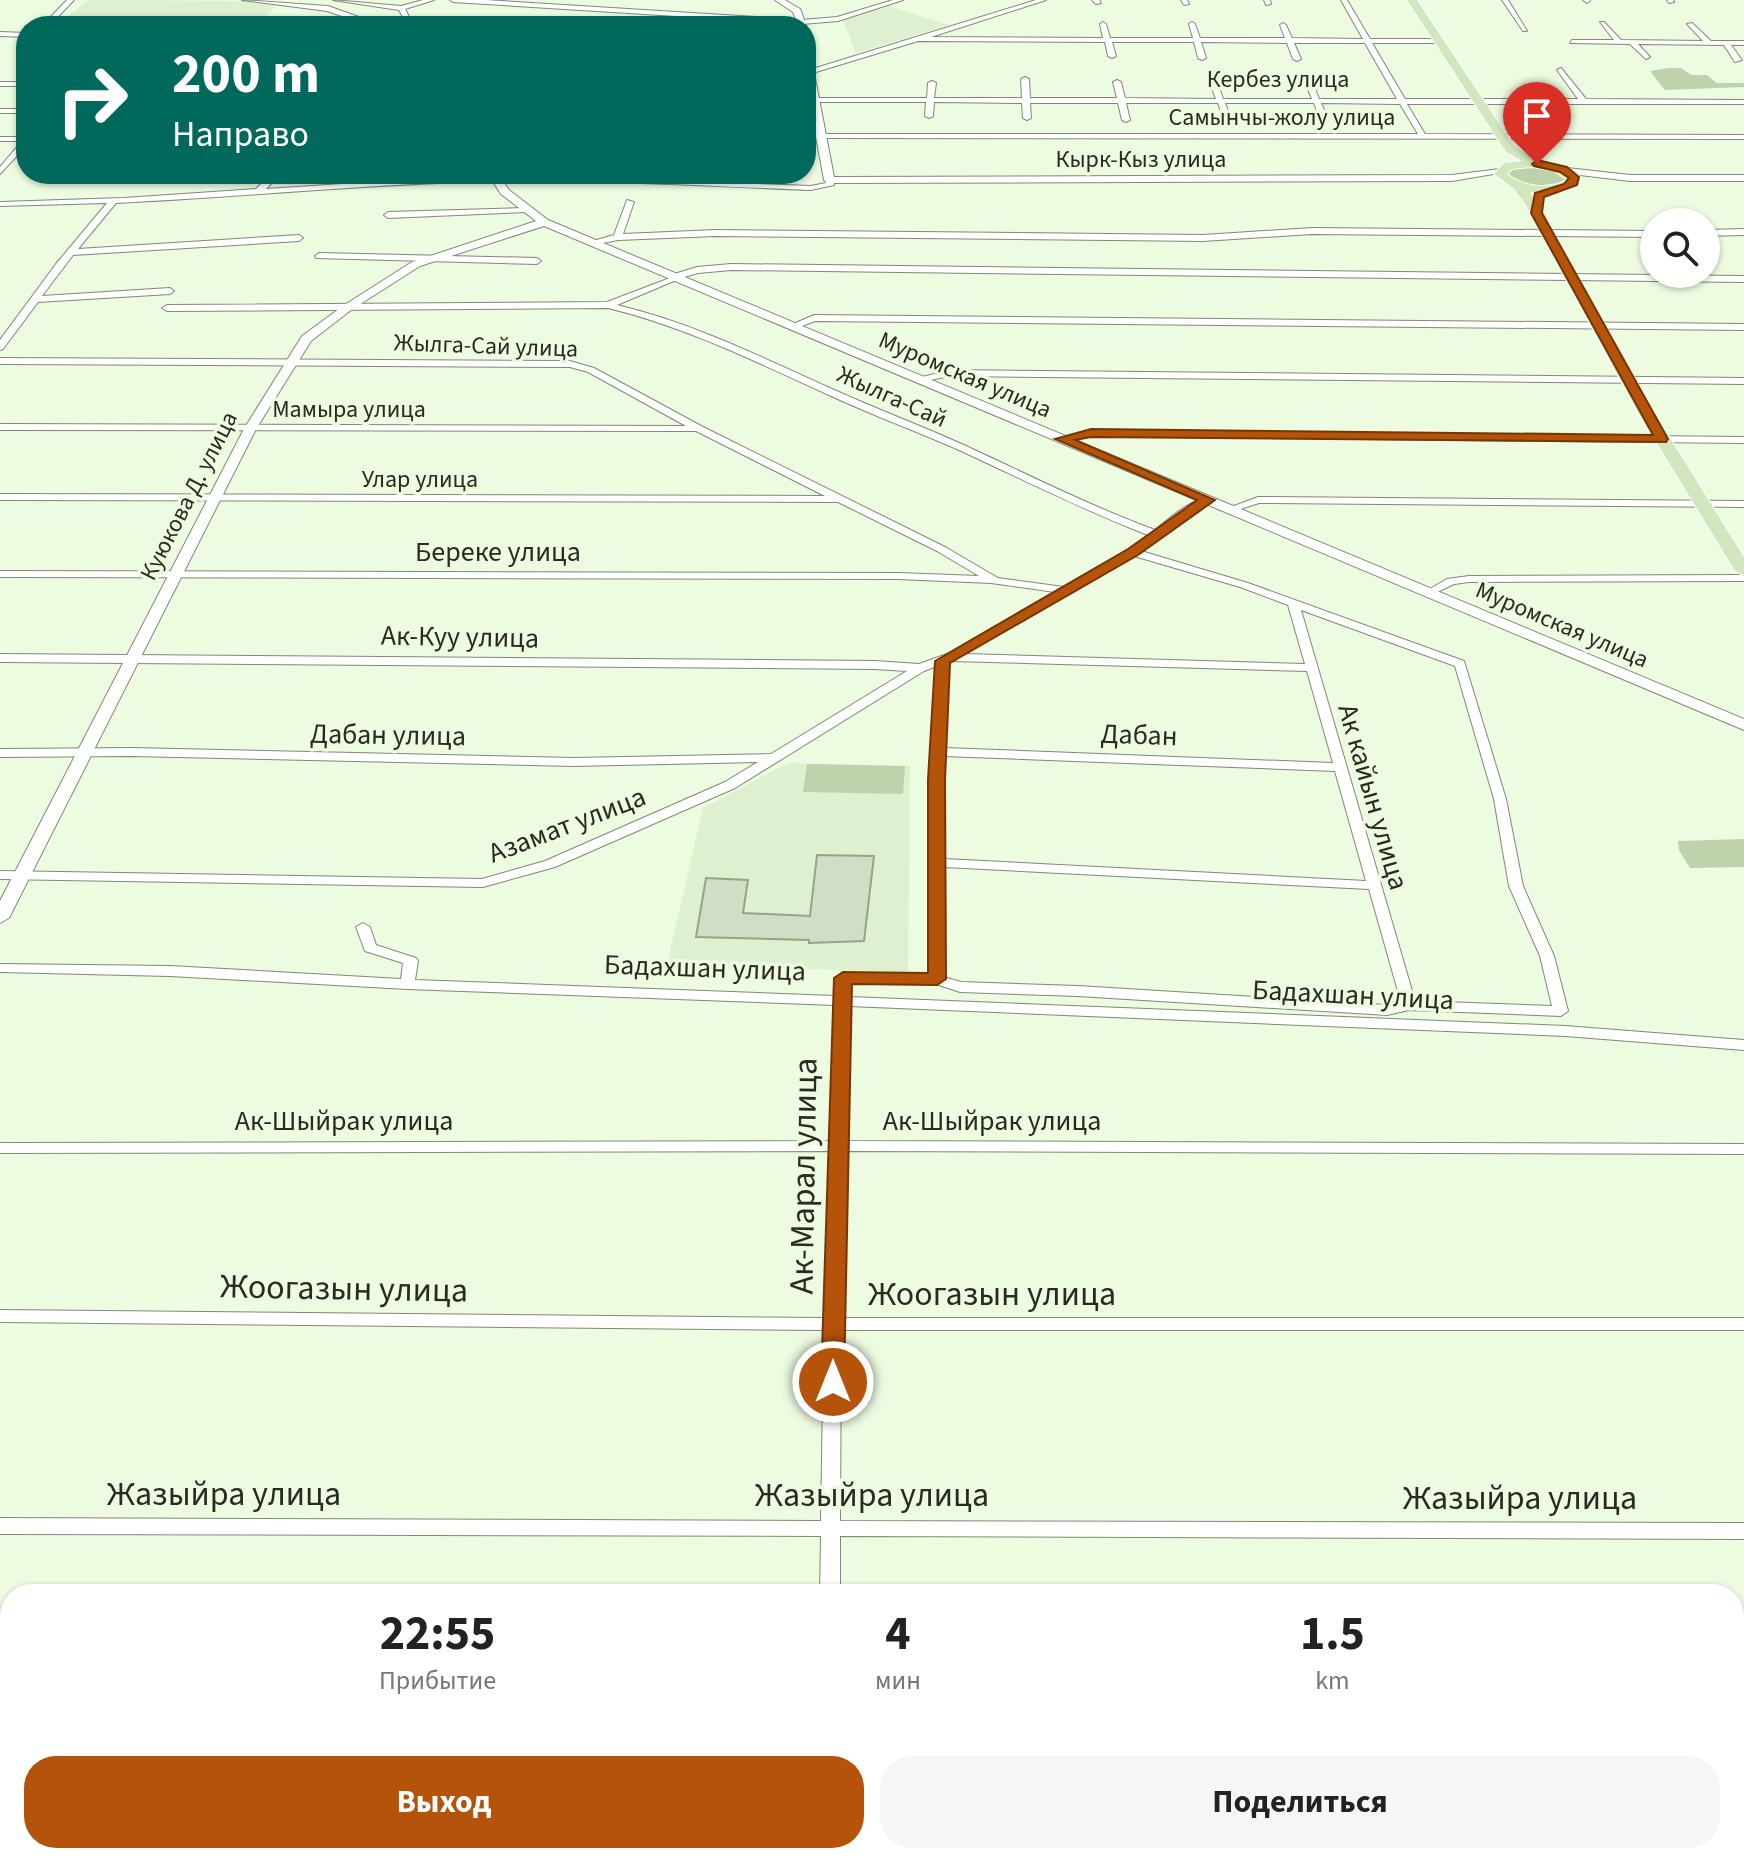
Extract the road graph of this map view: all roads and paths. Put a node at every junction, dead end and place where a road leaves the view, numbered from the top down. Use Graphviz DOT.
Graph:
graph roads {
  1 [pos="56,0"];
  2 [pos="71,0"];
  3 [pos="246,0"];
  4 [pos="336,0"];
  5 [pos="386,0"];
  6 [pos="431,0"];
  7 [pos="453,0"];
  8 [pos="779,0"];
  9 [pos="900,0"];
  10 [pos="1017,0"];
  11 [pos="1043,0"];
  12 [pos="1344,0"];
  13 [pos="1412,0"];
  14 [pos="1505,0"];
  15 [pos="1030,4"];
  16 [pos="367,5"];
  17 [pos="401,8"];
  18 [pos="328,9"];
  19 [pos="55,16"];
  20 [pos="349,16"];
  21 [pos="405,16"];
  22 [pos="659,16"];
  23 [pos="799,16"];
  24 [pos="816,22"];
  25 [pos="1602,23"];
  26 [pos="1103,24"];
  27 [pos="1192,24"];
  28 [pos="1690,24"];
  29 [pos="1283,25"];
  30 [pos="1525,30"];
  31 [pos="914,39"];
  32 [pos="1106,40"];
  33 [pos="1196,41"];
  34 [pos="1289,41"];
  35 [pos="1368,41"];
  36 [pos="1436,41"];
  37 [pos="1572,42"];
  38 [pos="1619,42"];
  39 [pos="1632,42"];
  40 [pos="1709,43"];
  41 [pos="1726,43"];
  42 [pos="1744,43"];
  43 [pos="1112,56"];
  44 [pos="1646,57"];
  45 [pos="1202,58"];
  46 [pos="1297,59"];
  47 [pos="1738,60"];
  48 [pos="816,70"];
  49 [pos="1561,70"];
  50 [pos="1025,79"];
  51 [pos="1308,80"];
  52 [pos="1213,81"];
  53 [pos="1117,82"];
  54 [pos="932,83"];
  55 [pos="1027,99"];
  56 [pos="1122,99"];
  57 [pos="1220,99"];
  58 [pos="1316,99"];
  59 [pos="816,100"];
  60 [pos="932,100"];
  61 [pos="1400,100"];
  62 [pos="1477,100"];
  63 [pos="1583,101"];
  64 [pos="1744,102"];
  65 [pos="929,116"];
  66 [pos="1027,118"];
  67 [pos="1227,118"];
  68 [pos="1324,119"];
  69 [pos="1126,120"];
  70 [pos="816,121"];
  71 [pos="819,136"];
  72 [pos="1423,137"];
  73 [pos="1744,137"];
  74 [pos="1506,144"];
  75 [pos="16,152"];
  76 [pos="14,155"];
  77 [pos="1537,164"];
  78 [pos="1,170"];
  79 [pos="1508,176"];
  80 [pos="1569,178"];
  81 [pos="1744,178"];
  82 [pos="829,180"];
  83 [pos="266,184"];
  84 [pos="376,184"];
  85 [pos="500,184"];
  86 [pos="698,184"];
  87 [pos="723,185"];
  88 [pos="1554,189"];
  89 [pos="258,192"];
  90 [pos="630,202"];
  91 [pos="112,203"];
  92 [pos="0,204"];
  93 [pos="524,210"];
  94 [pos="1537,213"];
  95 [pos="388,215"];
  96 [pos="544,222"];
  97 [pos="1744,232"];
  98 [pos="1545,233"];
  99 [pos="1720,233"];
  100 [pos="1640,234"];
  101 [pos="618,237"];
  102 [pos="299,238"];
  103 [pos="596,243"];
  104 [pos="73,252"];
  105 [pos="319,256"];
  106 [pos="430,258"];
  107 [pos="537,261"];
  108 [pos="675,277"];
  109 [pos="1570,277"];
  110 [pos="1744,279"];
  111 [pos="170,291"];
  112 [pos="36,299"];
  113 [pos="608,305"];
  114 [pos="167,308"];
  115 [pos="347,308"];
  116 [pos="794,326"];
  117 [pos="1597,327"];
  118 [pos="1744,327"];
  119 [pos="0,347"];
  120 [pos="0,361"];
  121 [pos="290,363"];
  122 [pos="919,379"];
  123 [pos="1628,380"];
  124 [pos="1744,381"];
  125 [pos="0,427"];
  126 [pos="250,429"];
  127 [pos="699,429"];
  128 [pos="1062,439"];
  129 [pos="1662,439"];
  130 [pos="1744,440"];
  131 [pos="0,497"];
  132 [pos="216,499"];
  133 [pos="841,499"];
  134 [pos="1208,500"];
  135 [pos="1744,504"];
  136 [pos="1702,505"];
  137 [pos="1231,509"];
  138 [pos="1156,534"];
  139 [pos="1133,552"];
  140 [pos="1744,571"];
  141 [pos="0,574"];
  142 [pos="174,577"];
  143 [pos="1744,578"];
  144 [pos="995,581"];
  145 [pos="1062,590"];
  146 [pos="1429,593"];
  147 [pos="1293,603"];
  148 [pos="134,657"];
  149 [pos="0,658"];
  150 [pos="947,659"];
  151 [pos="920,668"];
  152 [pos="1310,668"];
  153 [pos="1744,725"];
  154 [pos="937,752"];
  155 [pos="0,753"];
  156 [pos="86,753"];
  157 [pos="776,757"];
  158 [pos="1339,767"];
  159 [pos="935,863"];
  160 [pos="0,875"];
  161 [pos="23,875"];
  162 [pos="1373,885"];
  163 [pos="0,918"];
  164 [pos="363,927"];
  165 [pos="0,968"];
  166 [pos="410,975"];
  167 [pos="937,979"];
  168 [pos="840,999"];
  169 [pos="1409,1005"];
  170 [pos="1744,1045"];
  171 [pos="837,1146"];
  172 [pos="0,1148"];
  173 [pos="1744,1149"];
  174 [pos="0,1316"];
  175 [pos="833,1324"];
  176 [pos="1744,1324"];
  177 [pos="0,1526"];
  178 [pos="833,1527"];
  179 [pos="1744,1531"];
  180 [pos="830,1584"];
  1 -- 2 [label="street"];
  2 -- 19 [label="street"];
  3 -- 18 [label="street"];
  4 -- 16 [label="street"];
  5 -- 17 [label="street"];
  6 -- 17 [label="street"];
  7 -- 22 [label="street"];
  8 -- 23 [label="street"];
  9 -- 24 [label="street"];
  10 -- 15 [label="street"];
  11 -- 15 [label="street"];
  12 -- 35 [label="street"];
  13 -- 36 [label="main road"];
  14 -- 30 [label="street"];
  15 -- 31 [label="street"];
  16 -- 17 [label="street"];
  16 -- 18 [label="street"];
  17 -- 21 [label="street"];
  18 -- 20 [label="street"];
  25 -- 38 [label="street"];
  26 -- 32 [label="street"];
  27 -- 33 [label="street"];
  28 -- 40 [label="street"];
  29 -- 34 [label="street"];
  31 -- 32 [label="street"];
  31 -- 48 [label="street"];
  32 -- 33 [label="street"];
  32 -- 43 [label="street"];
  33 -- 34 [label="street"];
  33 -- 45 [label="street"];
  34 -- 35 [label="street"];
  34 -- 46 [label="street"];
  35 -- 36 [label="street"];
  35 -- 61 [label="street"];
  36 -- 62 [label="main road"];
  37 -- 38 [label="street"];
  38 -- 39 [label="street"];
  39 -- 40 [label="street"];
  39 -- 44 [label="street"];
  40 -- 41 [label="street"];
  41 -- 42 [label="street"];
  41 -- 47 [label="street"];
  49 -- 63 [label="street"];
  50 -- 55 [label="street"];
  51 -- 58 [label="street"];
  52 -- 57 [label="street"];
  53 -- 56 [label="street"];
  54 -- 60 [label="street"];
  55 -- 56 [label="street, Кербез улица"];
  55 -- 60 [label="street, Кербез улица"];
  55 -- 66 [label="street"];
  56 -- 57 [label="street, Кербез улица"];
  56 -- 69 [label="street"];
  57 -- 58 [label="street, Кербез улица"];
  57 -- 67 [label="street"];
  58 -- 61 [label="street, Кербез улица"];
  58 -- 68 [label="street"];
  59 -- 60 [label="street, Кербез улица"];
  60 -- 65 [label="street"];
  61 -- 62 [label="street, Кербез улица"];
  61 -- 72 [label="street"];
  62 -- 63 [label="street, Кербез улица"];
  62 -- 74 [label="main road"];
  63 -- 64 [label="street, Кербез улица"];
  70 -- 71 [label="street"];
  71 -- 72 [label="street, Самынчы-жолу улица"];
  71 -- 82 [label="street"];
  72 -- 74 [label="street, Самынчы-жолу улица"];
  73 -- 74 [label="street, Самынчы-жолу улица"];
  74 -- 77 [label="main road"];
  74 -- 79 [label="main road"];
  75 -- 76 [label="street"];
  76 -- 78 [label="street"];
  77 -- 79 [label="main road"];
  77 -- 80 [label="main road"];
  79 -- 82 [label="street, Кырк-Кыз улица"];
  79 -- 88 [label="main road"];
  79 -- 94 [label="main road"];
  80 -- 81 [label="street"];
  80 -- 88 [label="main road"];
  82 -- 87 [label="street"];
  83 -- 89 [label="street"];
  84 -- 89 [label="street"];
  85 -- 93 [label="street, Муромская улица"];
  86 -- 87 [label="street"];
  88 -- 94 [label="main road"];
  89 -- 91 [label="street"];
  90 -- 101 [label="street"];
  91 -- 92 [label="street"];
  91 -- 104 [label="street"];
  93 -- 95 [label="street"];
  93 -- 96 [label="street, Муромская улица"];
  94 -- 98 [label="main road"];
  96 -- 103 [label="street, Муромская улица"];
  96 -- 106 [label="street, Куюкова Д. улица"];
  97 -- 99 [label="street"];
  98 -- 100 [label="street"];
  98 -- 101 [label="street"];
  98 -- 109 [label="main road"];
  101 -- 103 [label="street"];
  102 -- 104 [label="street"];
  103 -- 108 [label="street, Муромская улица"];
  104 -- 112 [label="street"];
  105 -- 106 [label="street"];
  106 -- 107 [label="street"];
  106 -- 115 [label="street, Куюкова Д. улица"];
  108 -- 109 [label="street"];
  108 -- 113 [label="street"];
  108 -- 116 [label="street, Муромская улица"];
  109 -- 110 [label="street"];
  109 -- 117 [label="main road"];
  111 -- 112 [label="street"];
  112 -- 119 [label="street"];
  113 -- 115 [label="street"];
  113 -- 138 [label="street, Жылга-Сай"];
  114 -- 115 [label="street"];
  115 -- 121 [label="street, Куюкова Д. улица"];
  116 -- 117 [label="street"];
  116 -- 122 [label="street, Муромская улица"];
  117 -- 118 [label="street"];
  117 -- 123 [label="main road"];
  120 -- 121 [label="street, Жылга-Сай улица"];
  121 -- 126 [label="street, Куюкова Д. улица"];
  121 -- 127 [label="street, Жылга-Сай улица"];
  122 -- 123 [label="street"];
  122 -- 128 [label="street, Муромская улица"];
  123 -- 124 [label="street"];
  123 -- 129 [label="main road"];
  125 -- 126 [label="street, Мамыра улица"];
  126 -- 127 [label="street, Мамыра улица"];
  126 -- 132 [label="street, Куюкова Д. улица"];
  127 -- 133 [label="street, Жылга-Сай улица"];
  128 -- 129 [label="street"];
  128 -- 134 [label="street, Муромская улица"];
  129 -- 130 [label="street"];
  129 -- 136 [label="main road"];
  131 -- 132 [label="street, Улар улица"];
  132 -- 133 [label="street, Улар улица"];
  132 -- 142 [label="street, Куюкова Д. улица"];
  133 -- 144 [label="street, Жылга-Сай улица"];
  134 -- 137 [label="street, Муромская улица"];
  134 -- 138 [label="street"];
  135 -- 136 [label="street"];
  136 -- 137 [label="street"];
  136 -- 140 [label="main road"];
  137 -- 146 [label="street, Муромская улица"];
  138 -- 139 [label="street"];
  139 -- 145 [label="street"];
  139 -- 147 [label="street"];
  141 -- 142 [label="street, Береке улица"];
  142 -- 144 [label="street, Береке улица"];
  142 -- 148 [label="street, Куюкова Д. улица"];
  143 -- 146 [label="street"];
  144 -- 145 [label="street, Жылга-Сай улица"];
  145 -- 150 [label="street"];
  146 -- 153 [label="street, Муромская улица"];
  147 -- 152 [label="street, Ак кайын улица"];
  147 -- 169 [label="street"];
  148 -- 149 [label="street, Ак-Куу улица"];
  148 -- 151 [label="street, Ак-Куу улица"];
  148 -- 156 [label="street, Куюкова Д. улица"];
  150 -- 151 [label="street"];
  150 -- 152 [label="street"];
  150 -- 154 [label="street"];
  151 -- 157 [label="street, Азамат улица"];
  152 -- 158 [label="street, Ак кайын улица"];
  154 -- 158 [label="street, Дабан"];
  154 -- 159 [label="street"];
  155 -- 156 [label="street, Дабан улица"];
  156 -- 157 [label="street, Дабан улица"];
  156 -- 161 [label="street, Куюкова Д. улица"];
  157 -- 161 [label="street, Азамат улица"];
  158 -- 162 [label="street, Ак кайын улица"];
  159 -- 162 [label="street"];
  159 -- 167 [label="street"];
  160 -- 161 [label="street, Азамат улица"];
  161 -- 163 [label="street, Куюкова Д. улица"];
  162 -- 169 [label="street, Ак кайын улица"];
  164 -- 166 [label="street"];
  165 -- 166 [label="street, Бадахшан улица"];
  166 -- 168 [label="street, Бадахшан улица"];
  167 -- 168 [label="street"];
  167 -- 169 [label="street"];
  168 -- 170 [label="street, Бадахшан улица"];
  168 -- 171 [label="street, Ак-Марал улица"];
  171 -- 172 [label="street, Ак-Шыйрак улица"];
  171 -- 173 [label="street, Ак-Шыйрак улица"];
  171 -- 175 [label="street, Ак-Марал улица"];
  174 -- 175 [label="street, Жоогазын улица"];
  175 -- 176 [label="street, Жоогазын улица"];
  175 -- 178 [label="street, Ак-Марал улица"];
  177 -- 178 [label="street, Жазыйра улица"];
  178 -- 179 [label="street, Жазыйра улица"];
  178 -- 180 [label="street, Ак-Марал улица"];
}
